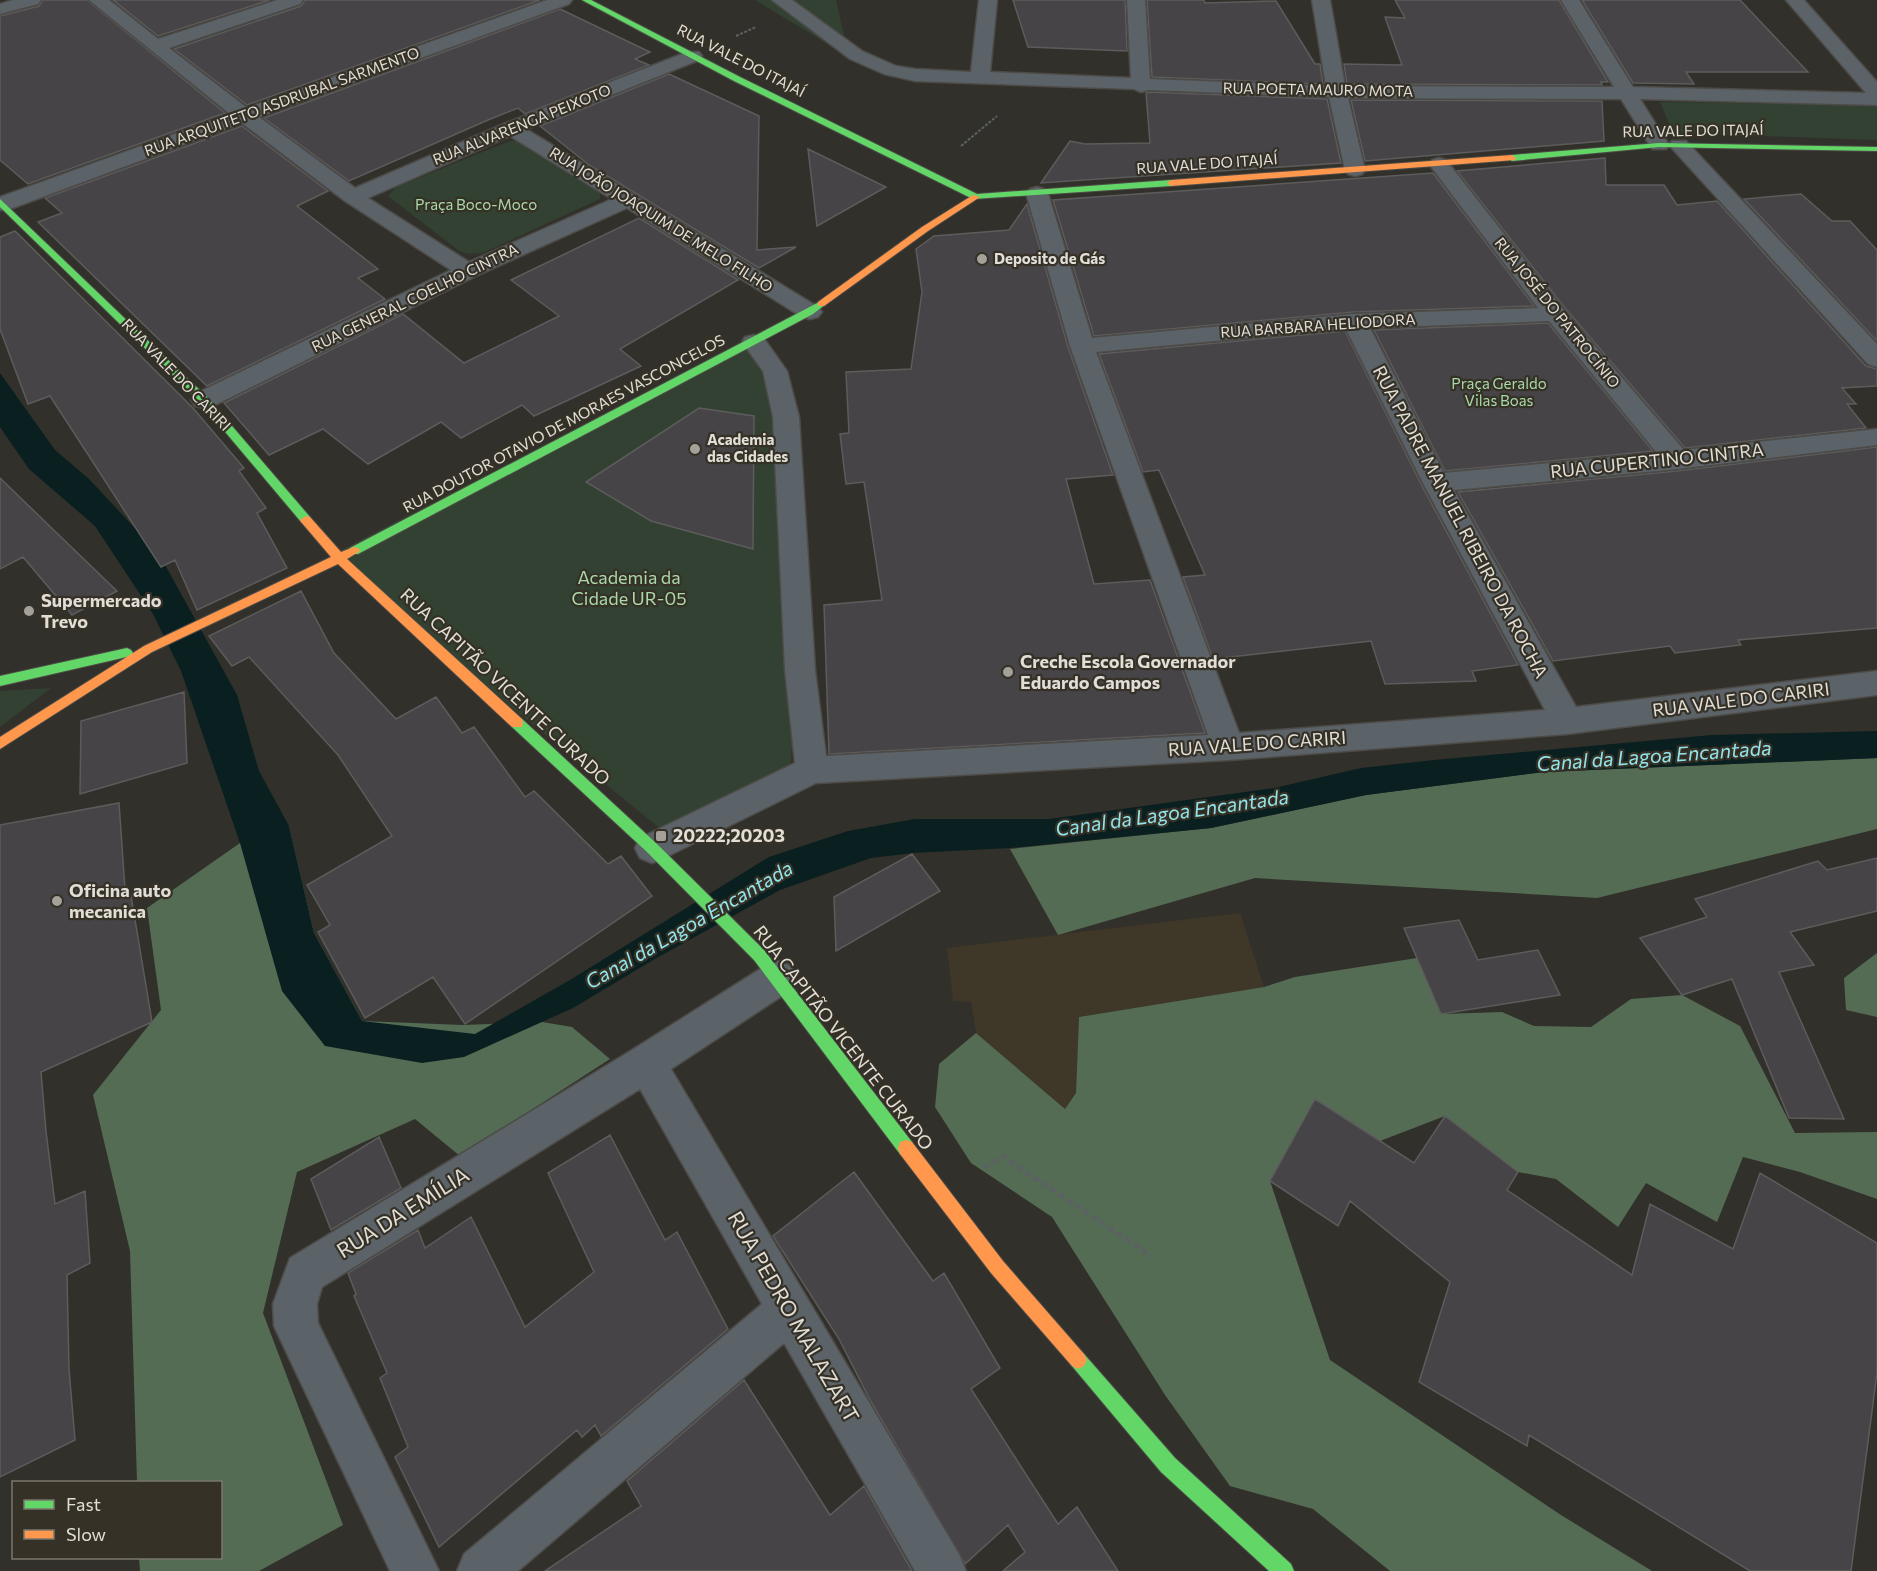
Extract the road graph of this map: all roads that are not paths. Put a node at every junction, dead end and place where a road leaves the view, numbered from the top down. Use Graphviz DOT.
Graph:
graph roads {
  1 [pos="32,0"];
  2 [pos="98,0"];
  3 [pos="294,0"];
  4 [pos="563,0"];
  5 [pos="586,0"];
  6 [pos="781,0"];
  7 [pos="988,0"];
  8 [pos="1136,0"];
  9 [pos="1321,0"];
  10 [pos="1570,0"];
  11 [pos="1795,0"];
  12 [pos="0,9"];
  13 [pos="156,46"];
  14 [pos="693,56"];
  15 [pos="980,78"];
  16 [pos="1141,86"];
  17 [pos="1337,92"];
  18 [pos="1627,93"];
  19 [pos="1877,94"];
  20 [pos="1877,99"];
  21 [pos="244,116"];
  22 [pos="511,128"];
  23 [pos="1669,145"];
  24 [pos="1877,148"];
  25 [pos="1439,164"];
  26 [pos="1355,170"];
  27 [pos="1037,193"];
  28 [pos="352,197"];
  29 [pos="976,197"];
  30 [pos="628,200"];
  31 [pos="1,203"];
  32 [pos="468,271"];
  33 [pos="810,312"];
  34 [pos="1555,314"];
  35 [pos="1354,321"];
  36 [pos="754,342"];
  37 [pos="1082,345"];
  38 [pos="1877,359"];
  39 [pos="204,400"];
  40 [pos="1877,437"];
  41 [pos="1677,460"];
  42 [pos="1436,483"];
  43 [pos="340,559"];
  44 [pos="154,646"];
  45 [pos="1,680"];
  46 [pos="1877,683"];
  47 [pos="1567,721"];
  48 [pos="16,734"];
  49 [pos="0,744"];
  50 [pos="1228,747"];
  51 [pos="0,749"];
  52 [pos="812,770"];
  53 [pos="652,848"];
  54 [pos="769,966"];
  55 [pos="646,1063"];
  56 [pos="789,1310"];
  57 [pos="415,1571"];
  58 [pos="481,1571"];
  59 [pos="942,1571"];
  60 [pos="1284,1571"];
  1 -- 12 [label="street"];
  2 -- 13 [label="street"];
  3 -- 13 [label="street"];
  4 -- 21 [label="street, RUA ARQUITETO ASDRUBAL SARMENTO"];
  5 -- 14 [label="main road, RUA VALE DO ITAJAÍ"];
  6 -- 15 [label="street, RUA POETA MAURO MOTA"];
  7 -- 15 [label="street"];
  8 -- 16 [label="street"];
  9 -- 17 [label="street"];
  10 -- 18 [label="street"];
  11 -- 19 [label="street"];
  13 -- 21 [label="street"];
  14 -- 22 [label="street, RUA ALVARENGA PEIXOTO"];
  14 -- 29 [label="main road, RUA VALE DO ITAJAÍ"];
  15 -- 16 [label="street, RUA POETA MAURO MOTA"];
  16 -- 17 [label="street, RUA POETA MAURO MOTA"];
  17 -- 18 [label="street, RUA POETA MAURO MOTA"];
  17 -- 26 [label="street"];
  18 -- 20 [label="street, RUA POETA MAURO MOTA"];
  18 -- 23 [label="street"];
  21 -- 28 [label="street"];
  21 -- 31 [label="street, RUA ARQUITETO ASDRUBAL SARMENTO"];
  22 -- 28 [label="street, RUA ALVARENGA PEIXOTO"];
  22 -- 30 [label="street, RUA JOÃO JOAQUIM DE MELO FILHO"];
  23 -- 24 [label="main road, RUA VALE DO ITAJAÍ"];
  23 -- 25 [label="main road, RUA VALE DO ITAJAÍ"];
  23 -- 38 [label="street"];
  25 -- 26 [label="main road, RUA VALE DO ITAJAÍ"];
  25 -- 34 [label="street, RUA JOSÉ DO PATROCÍNIO"];
  26 -- 27 [label="main road, RUA VALE DO ITAJAÍ"];
  27 -- 29 [label="main road, RUA VALE DO ITAJAÍ"];
  27 -- 37 [label="street"];
  28 -- 32 [label="street"];
  29 -- 33 [label="main road, RUA DOUTOR OTAVIO DE MORAES VASCONCELOS"];
  30 -- 32 [label="street, RUA GENERAL COELHO CINTRA"];
  30 -- 33 [label="street, RUA JOÃO JOAQUIM DE MELO FILHO"];
  31 -- 39 [label="main road, RUA VALE DO CARIRI"];
  32 -- 39 [label="street, RUA GENERAL COELHO CINTRA"];
  33 -- 36 [label="main road, RUA DOUTOR OTAVIO DE MORAES VASCONCELOS"];
  34 -- 35 [label="street, RUA BARBARA HELIODORA"];
  34 -- 41 [label="street, RUA JOSÉ DO PATROCÍNIO"];
  35 -- 37 [label="street, RUA BARBARA HELIODORA"];
  35 -- 42 [label="street, RUA PADRE MANUEL RIBEIRO DA ROCHA"];
  36 -- 43 [label="main road, RUA DOUTOR OTAVIO DE MORAES VASCONCELOS"];
  36 -- 52 [label="street"];
  37 -- 50 [label="street"];
  39 -- 43 [label="main road, RUA VALE DO CARIRI"];
  40 -- 41 [label="street, RUA CUPERTINO CINTRA"];
  41 -- 42 [label="street, RUA CUPERTINO CINTRA"];
  42 -- 47 [label="street, RUA PADRE MANUEL RIBEIRO DA ROCHA"];
  43 -- 44 [label="main road, RUA DOUTOR OTAVIO DE MORAES VASCONCELOS"];
  43 -- 53 [label="main road, RUA CAPITÃO VICENTE CURADO"];
  44 -- 45 [label="main road, RUA DOUTOR OTAVIO DE MORAES VASCONCELOS"];
  44 -- 48 [label="main road, RUA DOUTOR OTAVIO DE MORAES VASCONCELOS"];
  46 -- 47 [label="street, RUA VALE DO CARIRI"];
  47 -- 50 [label="street, RUA VALE DO CARIRI"];
  48 -- 49 [label="main road, RUA DOUTOR OTAVIO DE MORAES VASCONCELOS"];
  48 -- 51 [label="main road"];
  50 -- 52 [label="street, RUA VALE DO CARIRI"];
  52 -- 53 [label="street, RUA VALE DO CARIRI"];
  53 -- 54 [label="main road, RUA CAPITÃO VICENTE CURADO"];
  54 -- 55 [label="street, RUA DA EMÍLIA"];
  54 -- 60 [label="main road, RUA CAPITÃO VICENTE CURADO"];
  55 -- 56 [label="street, RUA PEDRO MALAZART"];
  55 -- 57 [label="street, RUA DA EMÍLIA"];
  56 -- 58 [label="street"];
  56 -- 59 [label="street, RUA PEDRO MALAZART"];
}
